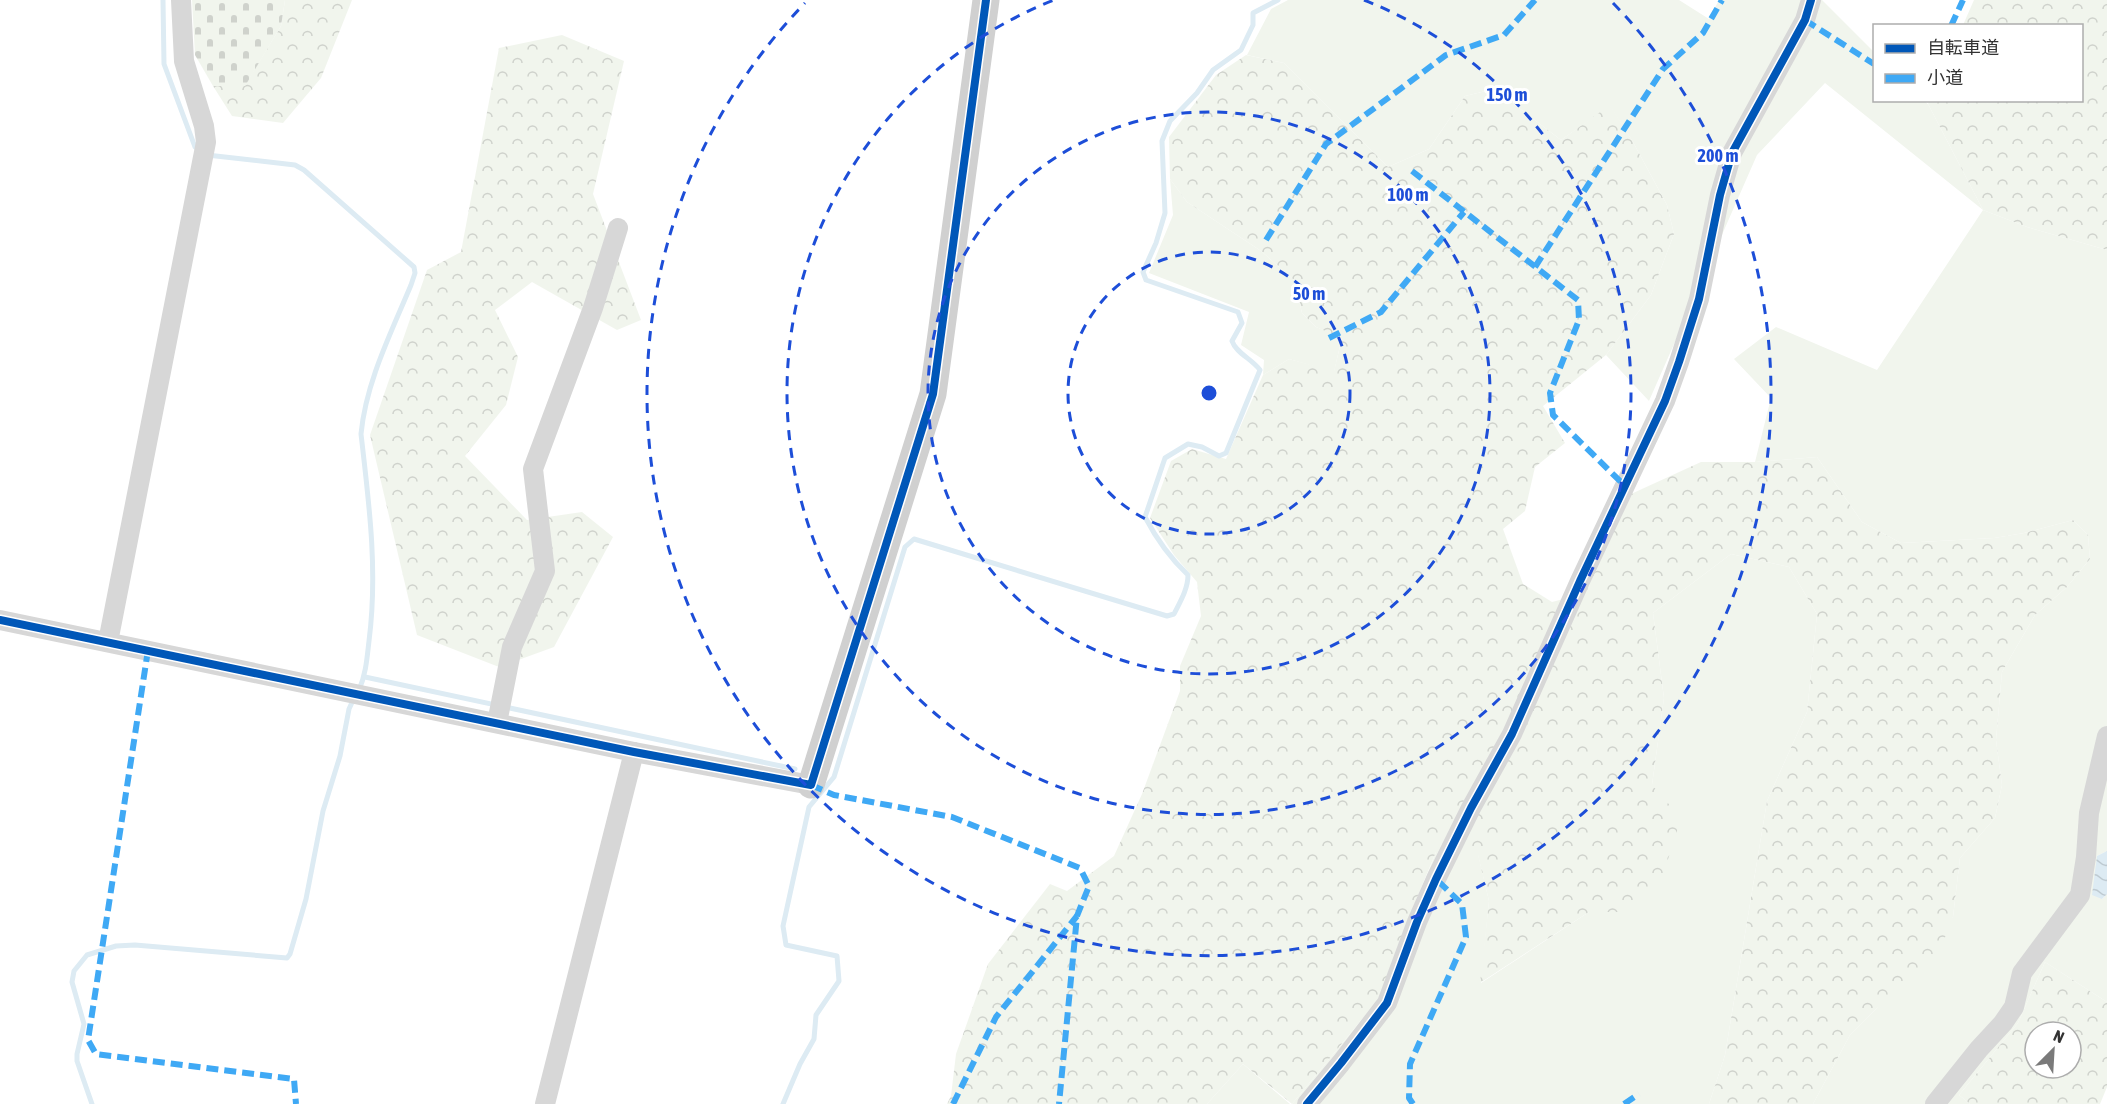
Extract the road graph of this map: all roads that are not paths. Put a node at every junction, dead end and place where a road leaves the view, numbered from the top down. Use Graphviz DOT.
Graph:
graph roads {
  1 [pos="182,0"];
  2 [pos="986,0"];
  3 [pos="1811,0"];
  4 [pos="618,228"];
  5 [pos="0,620"];
  6 [pos="108,642"];
  7 [pos="497,723"];
  8 [pos="2107,736"];
  9 [pos="634,752"];
  10 [pos="811,785"];
  11 [pos="545,1104"];
  12 [pos="1307,1104"];
  13 [pos="1935,1104"];
  1 -- 6 [label="street"];
  2 -- 10 [label="street"];
  3 -- 12 [label="street"];
  4 -- 7 [label="street"];
  5 -- 6 [label="street"];
  6 -- 7 [label="street"];
  7 -- 9 [label="street"];
  8 -- 13 [label="street"];
  9 -- 10 [label="street"];
  9 -- 11 [label="street"];
}
